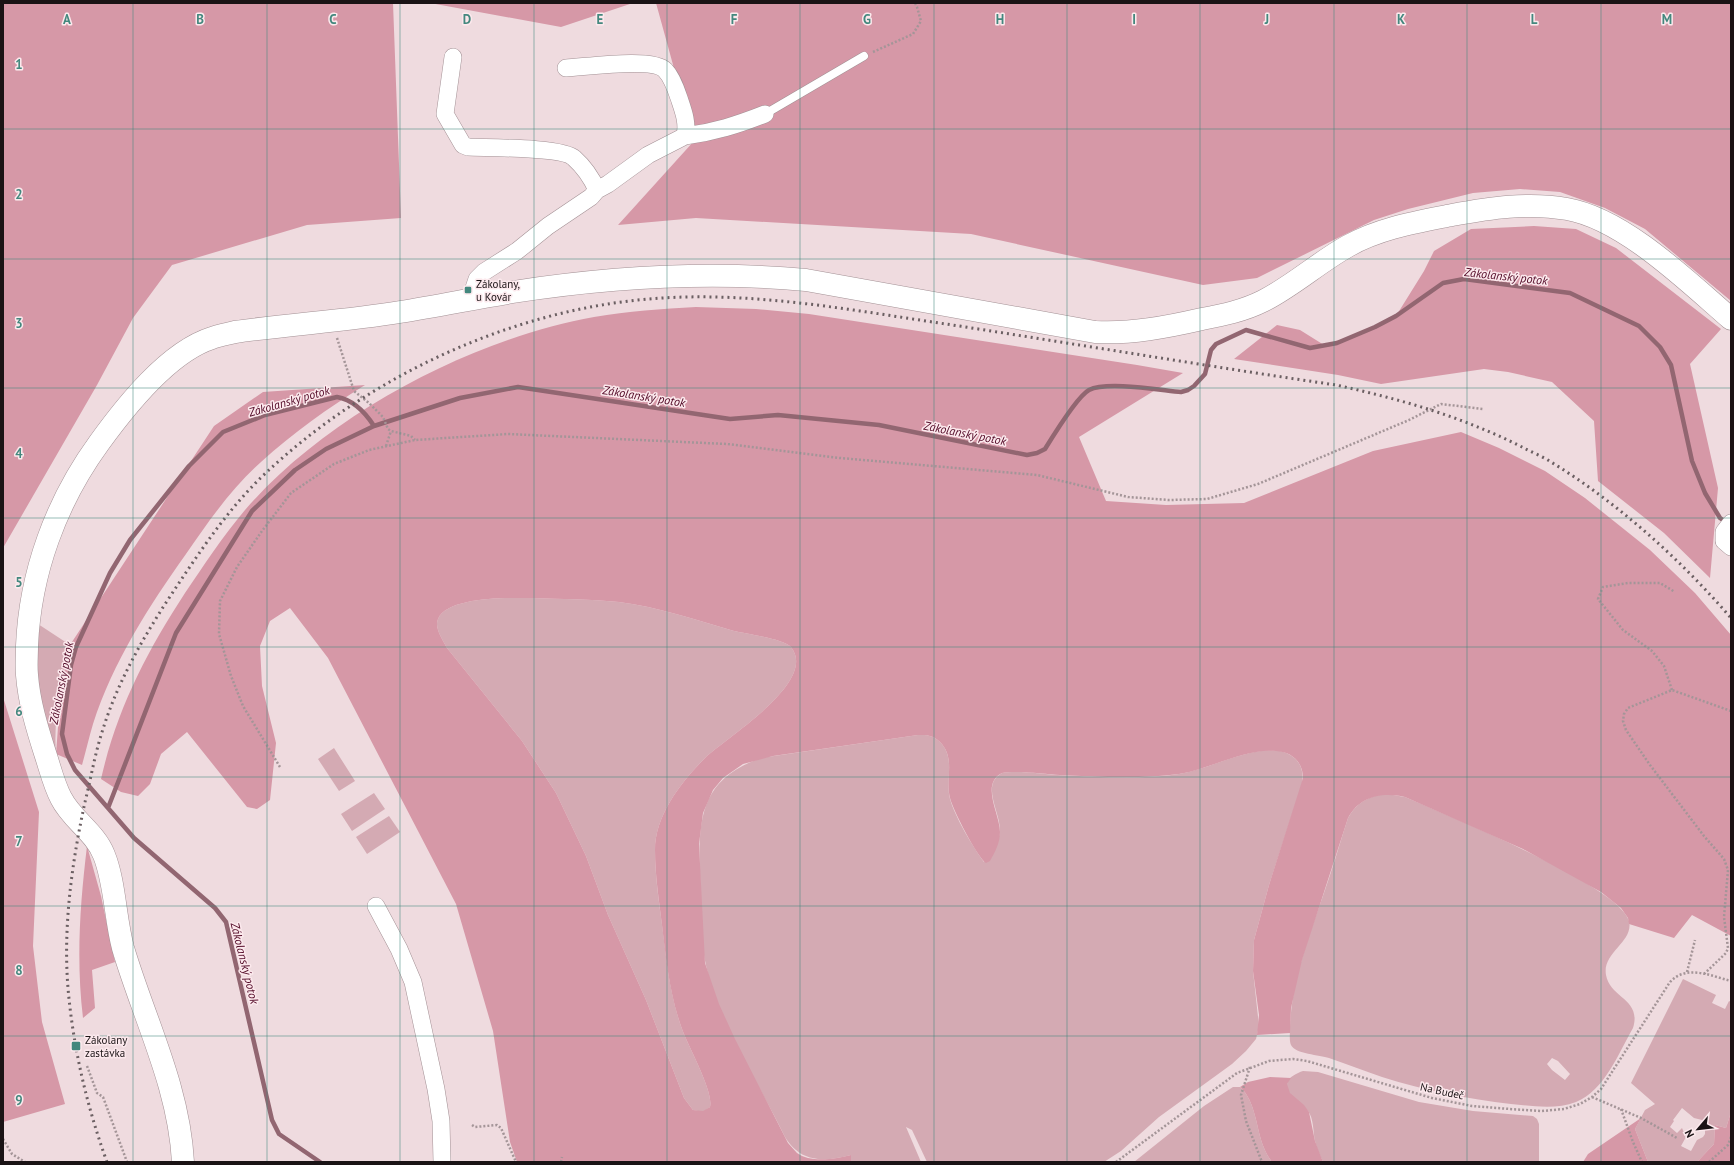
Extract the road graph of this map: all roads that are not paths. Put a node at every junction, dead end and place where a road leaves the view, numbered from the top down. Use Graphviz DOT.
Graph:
graph roads {
  1 [pos="864,56"];
  2 [pos="453,58"];
  3 [pos="566,68"];
  4 [pos="765,114"];
  5 [pos="685,136"];
  6 [pos="597,190"];
  7 [pos="474,299"];
  8 [pos="1731,319"];
  9 [pos="376,906"];
  10 [pos="183,1162"];
  11 [pos="442,1162"];
  1 -- 4 [label="lane"];
  2 -- 6 [label="street"];
  3 -- 5 [label="street"];
  4 -- 5 [label="street"];
  5 -- 6 [label="street"];
  6 -- 7 [label="street"];
  7 -- 8 [label="main road"];
  7 -- 10 [label="main road"];
  9 -- 11 [label="street"];
}
